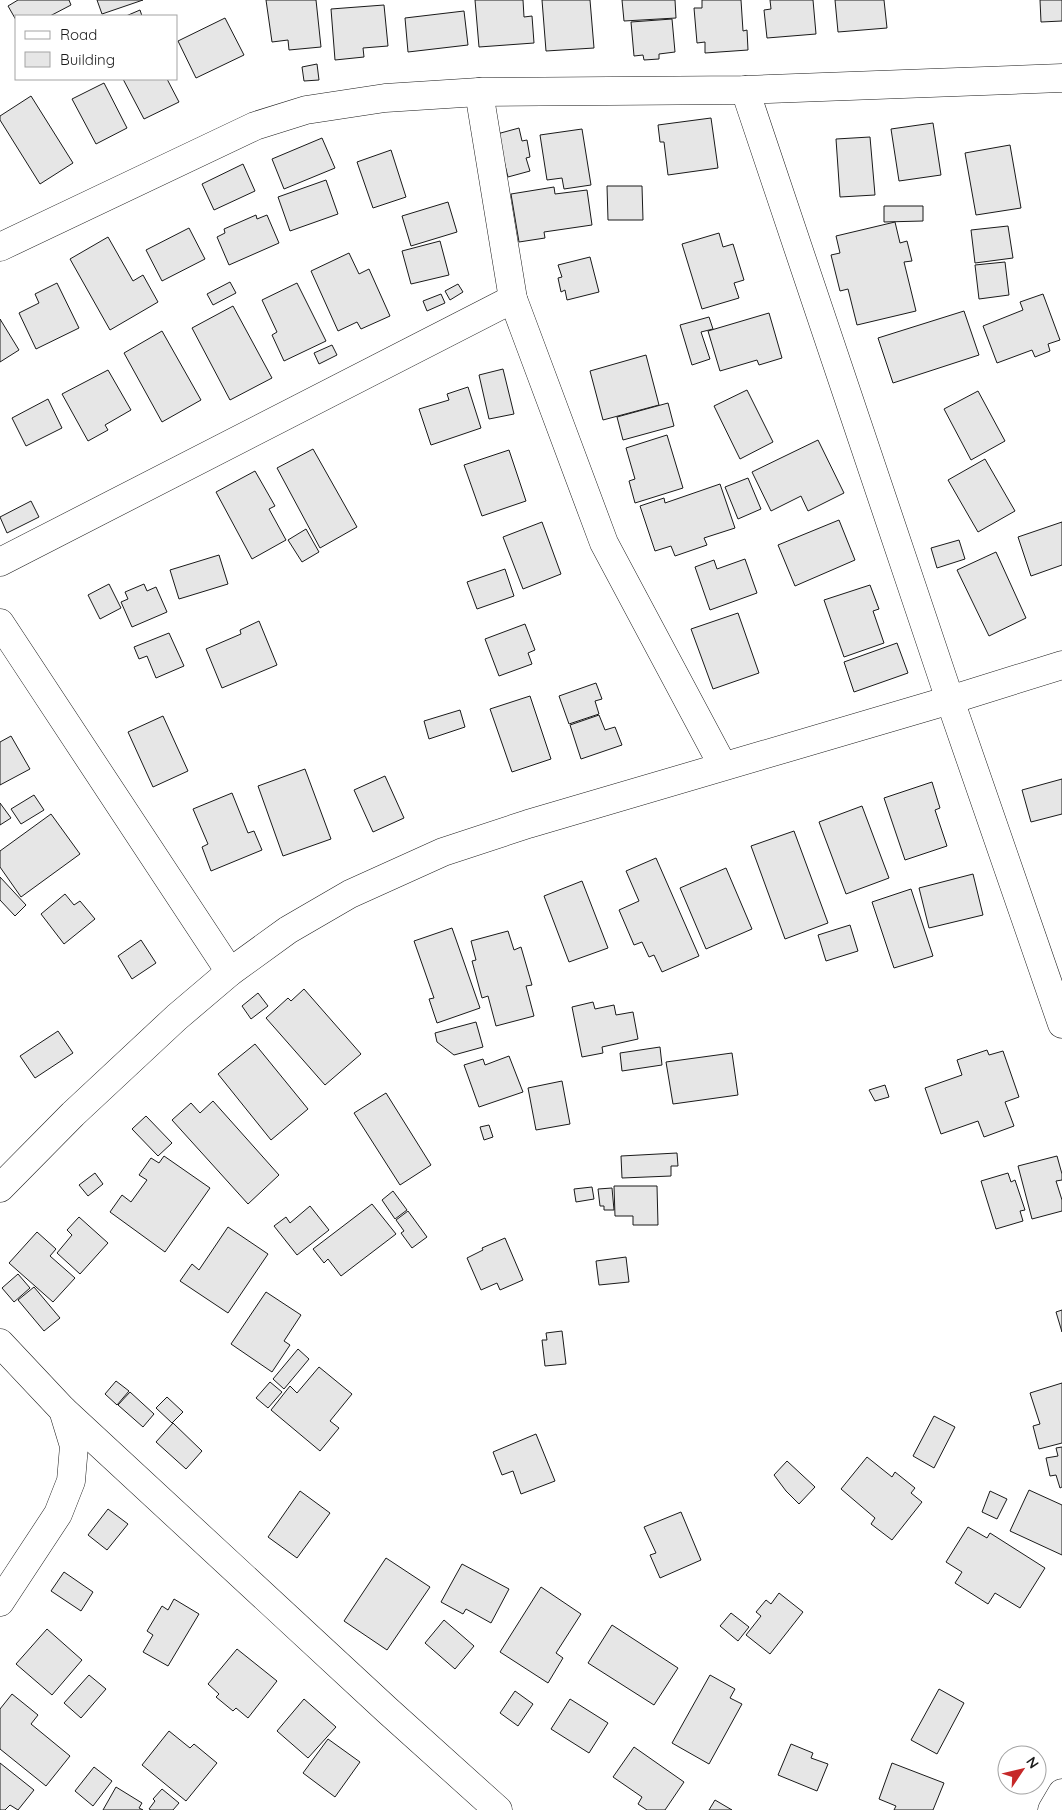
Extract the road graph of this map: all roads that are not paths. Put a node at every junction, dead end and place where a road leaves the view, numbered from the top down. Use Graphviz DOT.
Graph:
graph roads {
  1 [pos="1062,78"];
  2 [pos="745,90"];
  3 [pos="480,92"];
  4 [pos="0,247"];
  5 [pos="513,299"];
  6 [pos="0,562"];
  7 [pos="0,623"];
  8 [pos="1062,665"];
  9 [pos="950,700"];
  10 [pos="723,766"];
  11 [pos="230,972"];
  12 [pos="1062,1024"];
  13 [pos="0,1188"];
  14 [pos="0,1344"];
  15 [pos="63,1410"];
  16 [pos="0,1602"];
  17 [pos="1062,1793"];
  18 [pos="498,1810"];
  19 [pos="1052,1810"];
  1 -- 2 [label="street"];
  2 -- 3 [label="street"];
  2 -- 9 [label="street"];
  3 -- 4 [label="street"];
  3 -- 5 [label="street"];
  5 -- 6 [label="street"];
  5 -- 10 [label="street"];
  7 -- 11 [label="street"];
  8 -- 9 [label="street"];
  9 -- 10 [label="street"];
  9 -- 12 [label="street"];
  10 -- 11 [label="street"];
  11 -- 13 [label="street"];
  14 -- 15 [label="street"];
  15 -- 16 [label="street"];
  15 -- 18 [label="street"];
  17 -- 19 [label="street"];
}
